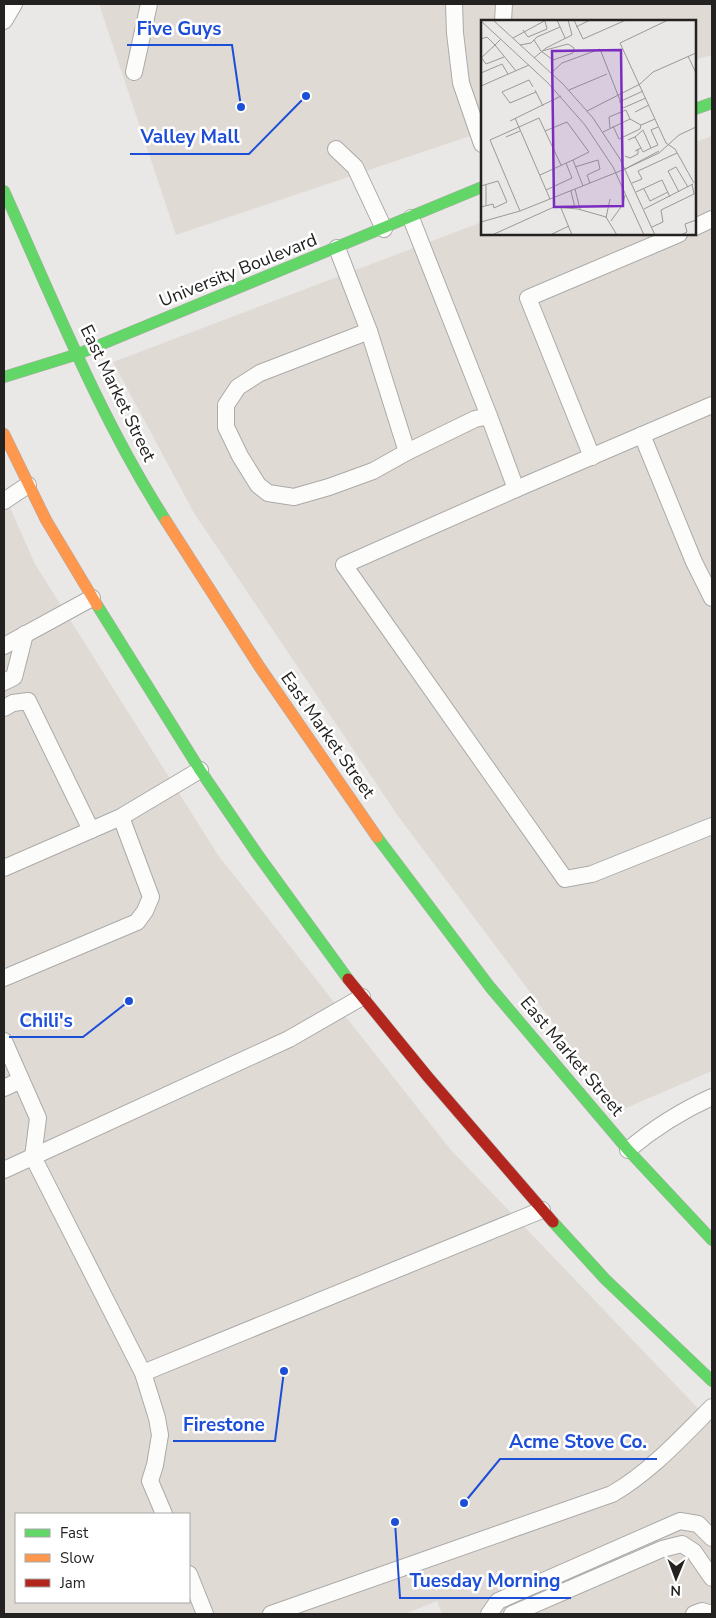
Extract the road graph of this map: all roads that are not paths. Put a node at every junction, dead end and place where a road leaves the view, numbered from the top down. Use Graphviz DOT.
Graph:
graph roads {
  1 [pos="14,4"];
  2 [pos="149,4"];
  3 [pos="454,4"];
  4 [pos="504,4"];
  5 [pos="502,20"];
  6 [pos="4,21"];
  7 [pos="134,72"];
  8 [pos="712,103"];
  9 [pos="696,110"];
  10 [pos="481,141"];
  11 [pos="336,148"];
  12 [pos="481,187"];
  13 [pos="4,191"];
  14 [pos="411,218"];
  15 [pos="712,220"];
  16 [pos="696,227"];
  17 [pos="384,229"];
  18 [pos="677,235"];
  19 [pos="337,248"];
  20 [pos="369,331"];
  21 [pos="78,354"];
  22 [pos="4,377"];
  23 [pos="712,405"];
  24 [pos="489,416"];
  25 [pos="4,434"];
  26 [pos="642,435"];
  27 [pos="407,452"];
  28 [pos="592,457"];
  29 [pos="28,485"];
  30 [pos="516,489"];
  31 [pos="4,501"];
  32 [pos="92,598"];
  33 [pos="712,598"];
  34 [pos="25,634"];
  35 [pos="5,643"];
  36 [pos="4,682"];
  37 [pos="4,708"];
  38 [pos="200,770"];
  39 [pos="121,817"];
  40 [pos="712,826"];
  41 [pos="91,830"];
  42 [pos="4,868"];
  43 [pos="4,978"];
  44 [pos="362,997"];
  45 [pos="4,1041"];
  46 [pos="21,1080"];
  47 [pos="4,1088"];
  48 [pos="712,1097"];
  49 [pos="628,1150"];
  50 [pos="33,1157"];
  51 [pos="4,1170"];
  52 [pos="542,1210"];
  53 [pos="712,1240"];
  54 [pos="143,1373"];
  55 [pos="712,1381"];
  56 [pos="712,1408"];
  57 [pos="164,1513"];
  58 [pos="712,1538"];
  59 [pos="190,1576"];
  60 [pos="712,1578"];
  61 [pos="205,1614"];
  62 [pos="271,1614"];
  63 [pos="489,1614"];
  64 [pos="512,1614"];
  65 [pos="694,1614"];
  66 [pos="712,1614"];
  1 -- 6 [label="lane"];
  2 -- 7 [label="lane"];
  3 -- 10 [label="lane"];
  4 -- 5 [label="lane"];
  8 -- 9 [label="main road"];
  11 -- 17 [label="lane"];
  12 -- 14 [label="main road, University Boulevard"];
  13 -- 21 [label="main road, East Market Street"];
  14 -- 17 [label="main road, University Boulevard"];
  14 -- 24 [label="lane"];
  15 -- 16 [label="lane"];
  17 -- 19 [label="main road, University Boulevard"];
  18 -- 28 [label="lane"];
  19 -- 20 [label="lane"];
  19 -- 21 [label="main road, University Boulevard"];
  20 -- 27 [label="lane"];
  20 -- 27 [label="lane"];
  21 -- 22 [label="main road, University Boulevard"];
  21 -- 49 [label="main road, East Market Street"];
  23 -- 26 [label="lane"];
  24 -- 27 [label="lane"];
  24 -- 30 [label="lane"];
  25 -- 29 [label="main road"];
  26 -- 28 [label="lane"];
  26 -- 33 [label="lane"];
  28 -- 30 [label="lane"];
  29 -- 31 [label="lane"];
  29 -- 32 [label="main road"];
  30 -- 40 [label="lane"];
  32 -- 34 [label="lane"];
  32 -- 38 [label="main road"];
  34 -- 35 [label="lane"];
  34 -- 36 [label="lane"];
  37 -- 41 [label="lane"];
  38 -- 39 [label="lane"];
  38 -- 44 [label="main road"];
  39 -- 41 [label="lane"];
  39 -- 43 [label="lane"];
  41 -- 42 [label="lane"];
  44 -- 50 [label="lane"];
  44 -- 52 [label="main road"];
  45 -- 46 [label="lane"];
  46 -- 47 [label="lane"];
  46 -- 50 [label="lane"];
  48 -- 49 [label="lane"];
  49 -- 53 [label="main road, East Market Street"];
  50 -- 51 [label="lane"];
  50 -- 54 [label="lane"];
  52 -- 54 [label="lane"];
  52 -- 55 [label="main road"];
  54 -- 57 [label="lane"];
  56 -- 62 [label="lane"];
  58 -- 63 [label="lane"];
  59 -- 61 [label="lane"];
  60 -- 64 [label="lane"];
  65 -- 66 [label="lane"];
}
